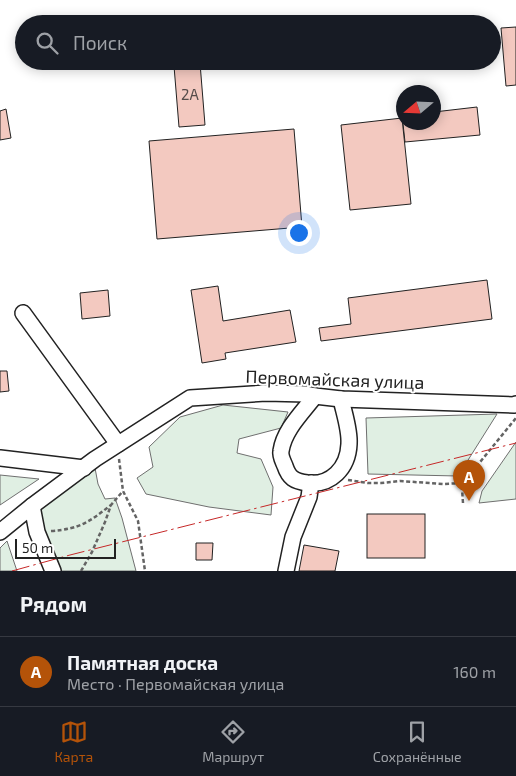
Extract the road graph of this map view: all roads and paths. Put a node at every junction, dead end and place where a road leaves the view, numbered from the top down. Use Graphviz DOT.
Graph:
graph roads {
  1 [pos="23,313"];
  2 [pos="315,396"];
  3 [pos="341,399"];
  4 [pos="516,404"];
  5 [pos="516,418"];
  6 [pos="118,444"];
  7 [pos="0,458"];
  8 [pos="84,468"];
  9 [pos="332,478"];
  10 [pos="311,483"];
  11 [pos="463,483"];
  12 [pos="123,491"];
  13 [pos="463,502"];
  14 [pos="111,505"];
  15 [pos="32,506"];
  16 [pos="0,532"];
  17 [pos="38,532"];
  18 [pos="53,571"];
  19 [pos="81,571"];
  20 [pos="145,571"];
  21 [pos="286,571"];
  1 -- 6 [label="street"];
  2 -- 3 [label="street, Первомайская улица"];
  2 -- 6 [label="street, Первомайская улица"];
  2 -- 10 [label="street"];
  3 -- 4 [label="street, Первомайская улица"];
  3 -- 9 [label="street"];
  5 -- 11 [label="path"];
  6 -- 8 [label="street, Первомайская улица"];
  6 -- 12 [label="path"];
  7 -- 8 [label="street"];
  8 -- 15 [label="street, Первомайская улица"];
  9 -- 10 [label="street"];
  9 -- 11 [label="path"];
  10 -- 21 [label="street"];
  11 -- 13 [label="path"];
  12 -- 14 [label="path"];
  12 -- 20 [label="path"];
  14 -- 17 [label="path"];
  14 -- 19 [label="path"];
  15 -- 16 [label="street, Первомайская улица"];
  15 -- 17 [label="street"];
  17 -- 18 [label="street"];
}
